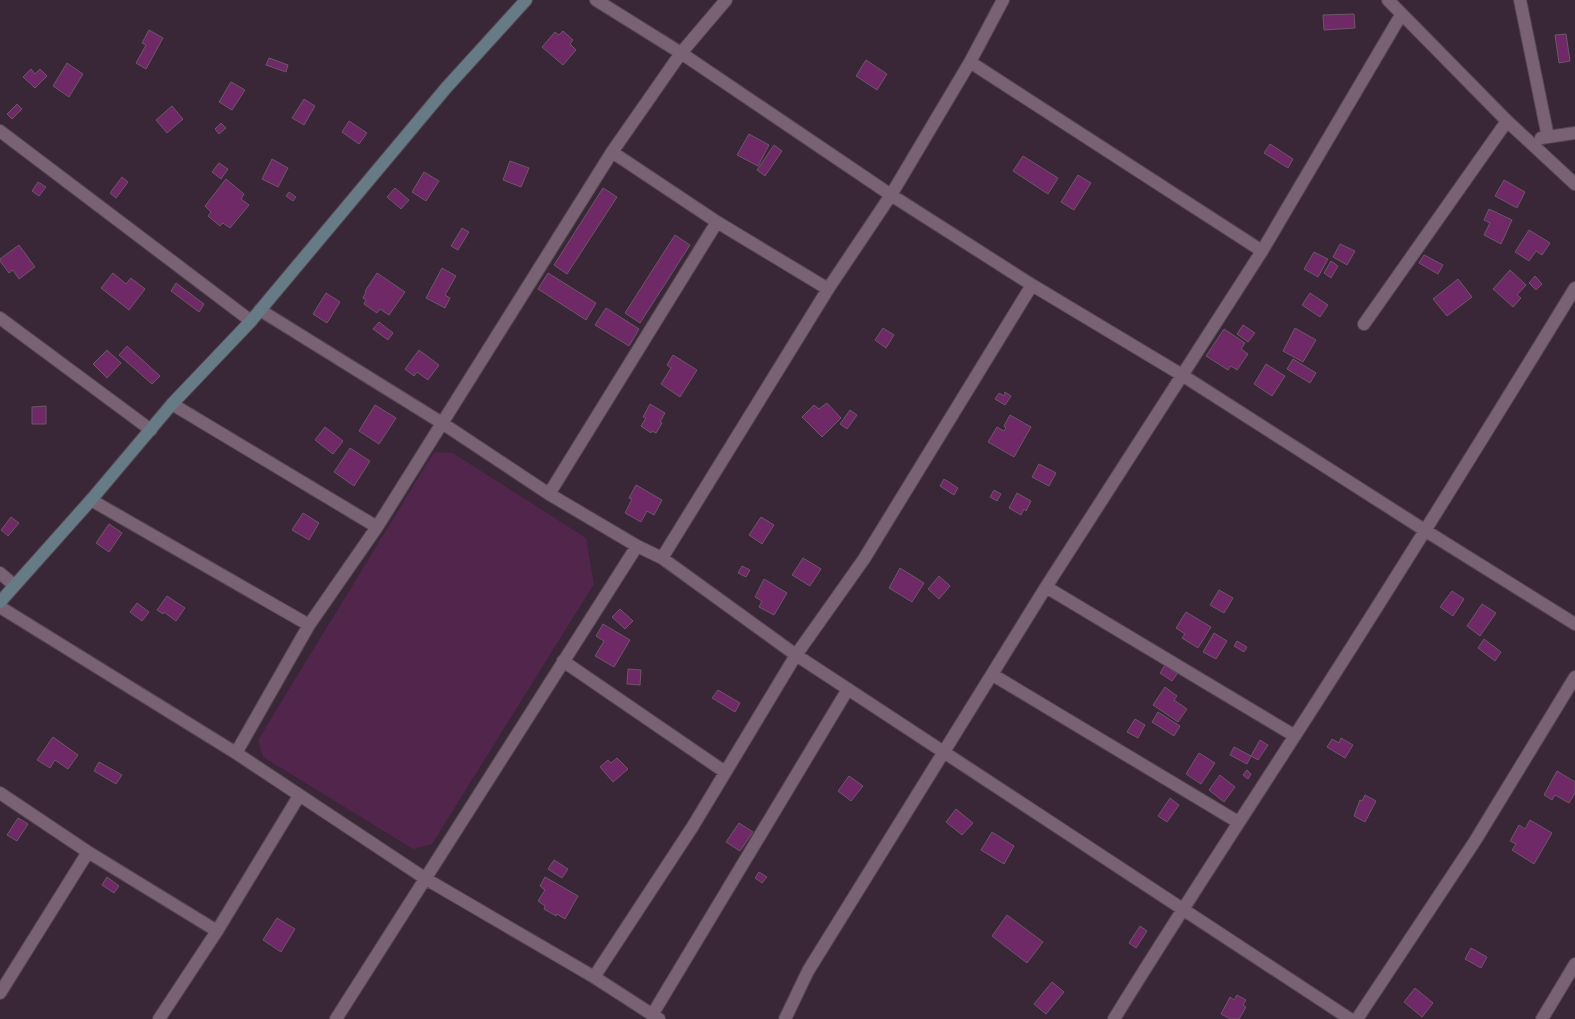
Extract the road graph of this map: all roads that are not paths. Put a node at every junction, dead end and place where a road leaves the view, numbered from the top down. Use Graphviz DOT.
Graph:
graph roads {
  1 [pos="526,0"];
  2 [pos="596,0"];
  3 [pos="726,0"];
  4 [pos="1003,0"];
  5 [pos="1388,0"];
  6 [pos="1520,0"];
  7 [pos="1401,15"];
  8 [pos="681,53"];
  9 [pos="970,62"];
  10 [pos="1507,121"];
  11 [pos="0,131"];
  12 [pos="1575,133"];
  13 [pos="1548,137"];
  14 [pos="1528,140"];
  15 [pos="612,152"];
  16 [pos="1575,184"];
  17 [pos="891,195"];
  18 [pos="717,222"];
  19 [pos="1262,251"];
  20 [pos="1032,285"];
  21 [pos="1575,288"];
  22 [pos="828,289"];
  23 [pos="260,310"];
  24 [pos="0,318"];
  25 [pos="251,321"];
  26 [pos="1364,324"];
  27 [pos="1182,375"];
  28 [pos="172,404"];
  29 [pos="442,423"];
  30 [pos="151,430"];
  31 [pos="549,494"];
  32 [pos="91,500"];
  33 [pos="377,527"];
  34 [pos="1426,531"];
  35 [pos="637,546"];
  36 [pos="662,558"];
  37 [pos="0,573"];
  38 [pos="14,585"];
  39 [pos="1046,586"];
  40 [pos="0,602"];
  41 [pos="0,607"];
  42 [pos="1575,624"];
  43 [pos="309,626"];
  44 [pos="796,655"];
  45 [pos="564,661"];
  46 [pos="993,675"];
  47 [pos="1575,677"];
  48 [pos="848,689"];
  49 [pos="1295,736"];
  50 [pos="944,752"];
  51 [pos="236,753"];
  52 [pos="725,772"];
  53 [pos="0,793"];
  54 [pos="299,796"];
  55 [pos="1238,822"];
  56 [pos="88,852"];
  57 [pos="426,879"];
  58 [pos="1182,909"];
  59 [pos="217,931"];
  60 [pos="1575,964"];
  61 [pos="594,977"];
  62 [pos="0,993"];
  63 [pos="656,1017"];
  64 [pos="160,1019"];
  65 [pos="336,1019"];
  66 [pos="786,1019"];
  67 [pos="1114,1019"];
  68 [pos="1350,1019"];
  69 [pos="1357,1019"];
  70 [pos="1542,1019"];
  1 -- 23 [label="street"];
  2 -- 8 [label="street"];
  3 -- 8 [label="street"];
  4 -- 9 [label="street"];
  5 -- 7 [label="street"];
  6 -- 13 [label="street"];
  7 -- 10 [label="street"];
  7 -- 19 [label="street"];
  8 -- 15 [label="street"];
  8 -- 17 [label="street"];
  9 -- 17 [label="street"];
  9 -- 19 [label="street"];
  10 -- 14 [label="street"];
  10 -- 26 [label="street"];
  11 -- 25 [label="street"];
  12 -- 13 [label="street"];
  13 -- 14 [label="street"];
  14 -- 16 [label="street"];
  15 -- 18 [label="street"];
  15 -- 29 [label="street"];
  17 -- 20 [label="street"];
  17 -- 22 [label="street"];
  18 -- 22 [label="street"];
  18 -- 31 [label="street"];
  19 -- 27 [label="street"];
  20 -- 27 [label="street"];
  20 -- 44 [label="street"];
  21 -- 34 [label="street"];
  22 -- 36 [label="street"];
  23 -- 25 [label="street"];
  23 -- 29 [label="street"];
  24 -- 30 [label="street"];
  25 -- 28 [label="street"];
  27 -- 34 [label="street"];
  27 -- 39 [label="street"];
  28 -- 30 [label="street"];
  28 -- 33 [label="street"];
  29 -- 31 [label="street"];
  29 -- 33 [label="street"];
  30 -- 32 [label="street"];
  31 -- 35 [label="street"];
  32 -- 38 [label="street"];
  32 -- 43 [label="street"];
  33 -- 43 [label="street"];
  34 -- 42 [label="street"];
  34 -- 49 [label="street"];
  35 -- 36 [label="street"];
  35 -- 45 [label="street"];
  36 -- 44 [label="street"];
  37 -- 38 [label="street"];
  38 -- 40 [label="street"];
  39 -- 46 [label="street"];
  39 -- 49 [label="street"];
  41 -- 51 [label="street"];
  43 -- 51 [label="street"];
  44 -- 48 [label="street"];
  44 -- 52 [label="street"];
  45 -- 52 [label="street"];
  45 -- 57 [label="street"];
  46 -- 50 [label="street"];
  46 -- 55 [label="street"];
  47 -- 69 [label="street"];
  48 -- 50 [label="street"];
  48 -- 63 [label="street"];
  49 -- 55 [label="street"];
  50 -- 58 [label="street"];
  50 -- 66 [label="street"];
  51 -- 54 [label="street"];
  52 -- 61 [label="street"];
  53 -- 56 [label="street"];
  54 -- 57 [label="street"];
  54 -- 59 [label="street"];
  55 -- 58 [label="street"];
  56 -- 59 [label="street"];
  56 -- 62 [label="street"];
  57 -- 61 [label="street"];
  57 -- 65 [label="street"];
  58 -- 67 [label="street"];
  58 -- 68 [label="street"];
  59 -- 64 [label="street"];
  60 -- 70 [label="street"];
  61 -- 63 [label="street"];
}
